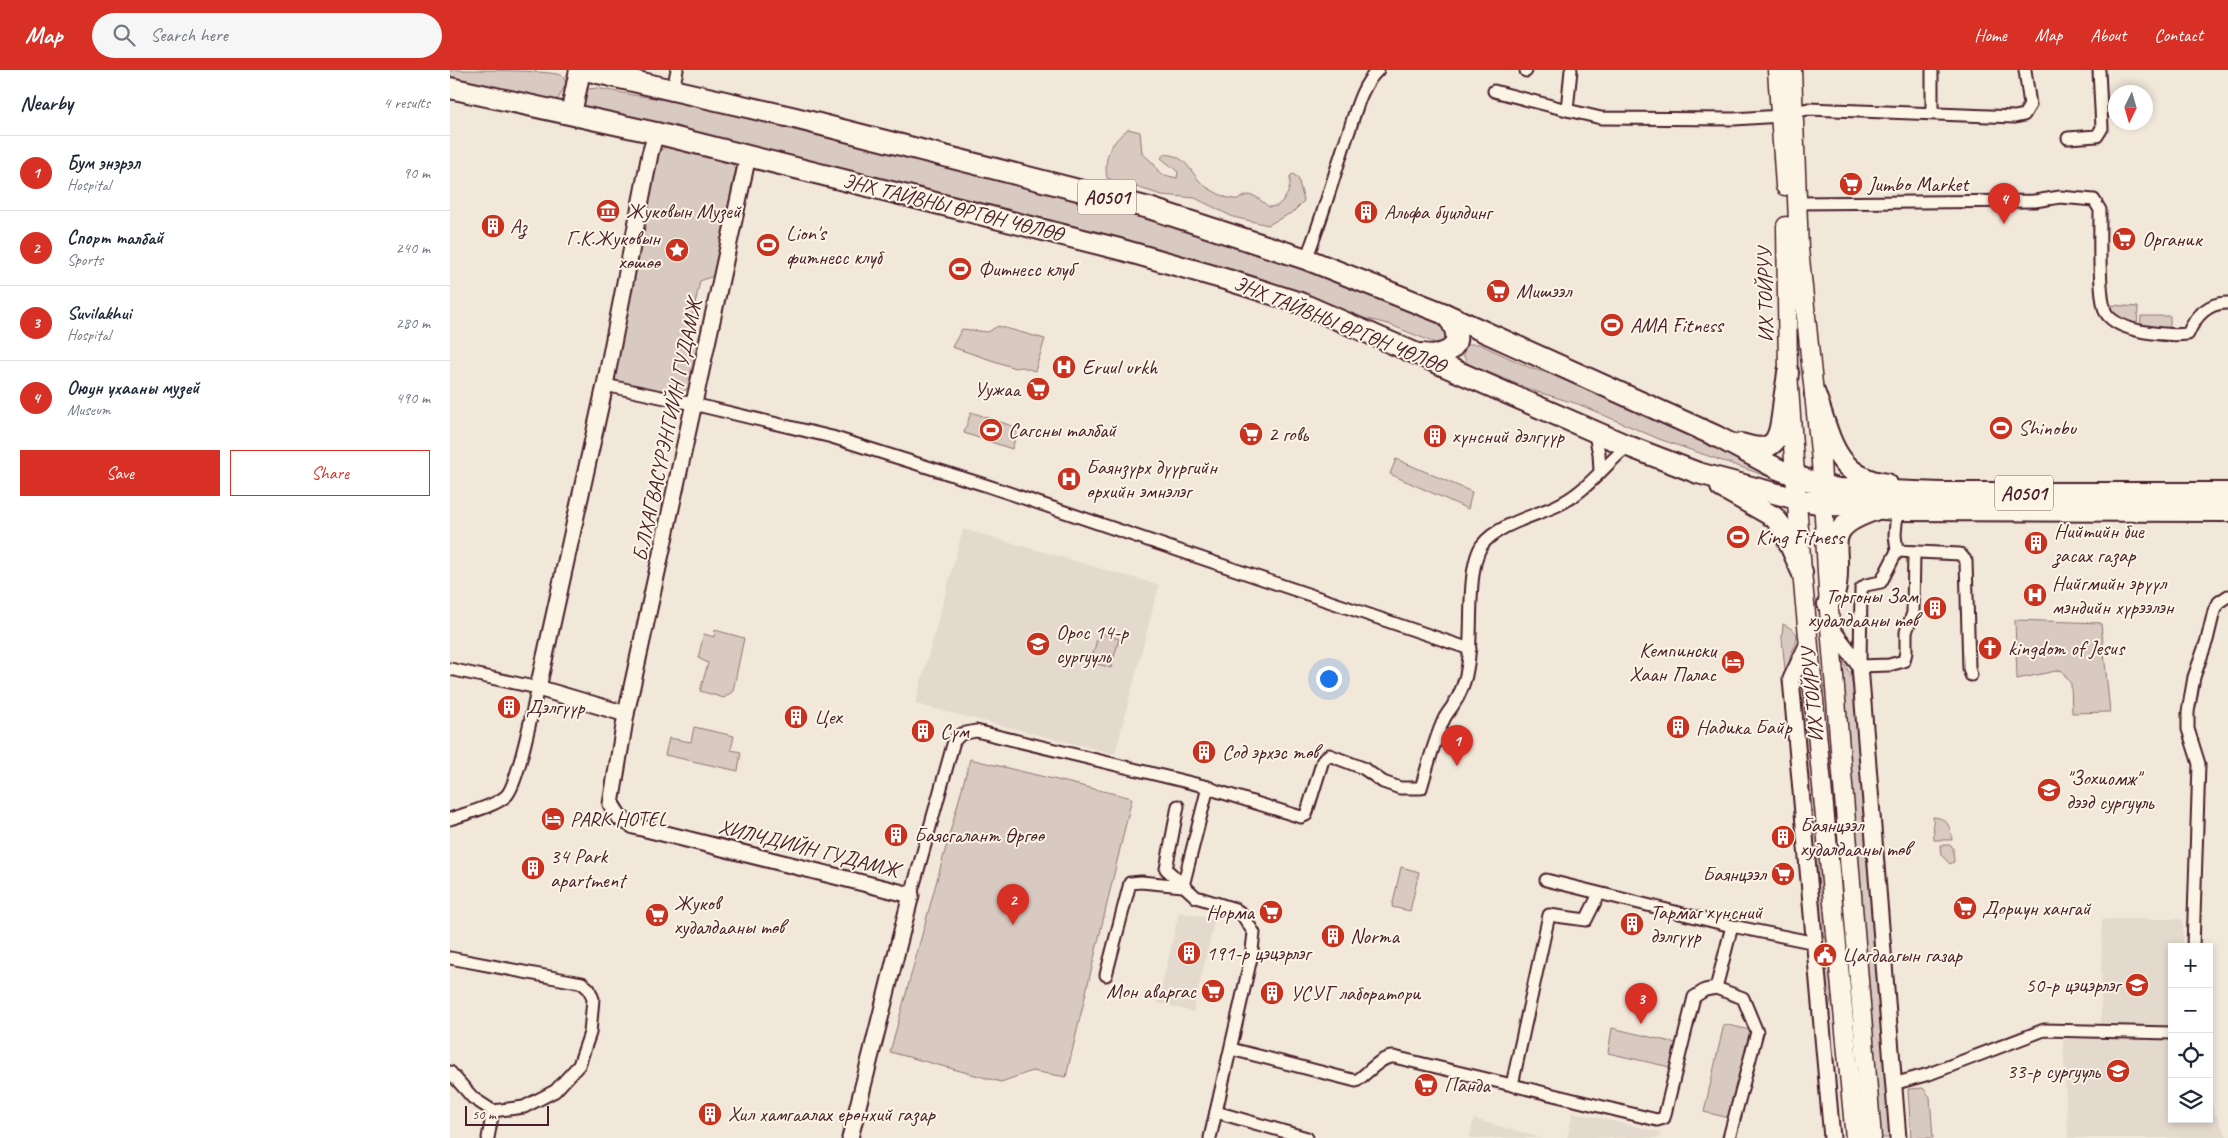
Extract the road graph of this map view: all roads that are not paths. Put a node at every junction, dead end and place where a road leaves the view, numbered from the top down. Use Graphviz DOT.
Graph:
graph roads {
  1 [pos="580,70"];
  2 [pos="585,70"];
  3 [pos="1378,70"];
  4 [pos="1571,70"];
  5 [pos="1777,70"];
  6 [pos="1792,70"];
  7 [pos="1932,70"];
  8 [pos="2025,70"];
  9 [pos="2099,70"];
  10 [pos="675,80"];
  11 [pos="450,88"];
  12 [pos="1494,91"];
  13 [pos="1567,110"];
  14 [pos="1932,113"];
  15 [pos="571,114"];
  16 [pos="1788,114"];
  17 [pos="656,133"];
  18 [pos="2068,138"];
  19 [pos="748,156"];
  20 [pos="1796,203"];
  21 [pos="1306,259"];
  22 [pos="2228,303"];
  23 [pos="1445,314"];
  24 [pos="1494,336"];
  25 [pos="1416,353"];
  26 [pos="1788,372"];
  27 [pos="1471,377"];
  28 [pos="605,385"];
  29 [pos="1815,394"];
  30 [pos="693,404"];
  31 [pos="1594,431"];
  32 [pos="1716,436"];
  33 [pos="1628,446"];
  34 [pos="1600,471"];
  35 [pos="1698,473"];
  36 [pos="1796,476"];
  37 [pos="1941,493"];
  38 [pos="2228,493"];
  39 [pos="1821,494"];
  40 [pos="1797,499"];
  41 [pos="1887,509"];
  42 [pos="2228,511"];
  43 [pos="1896,551"];
  44 [pos="1914,552"];
  45 [pos="1802,572"];
  46 [pos="2228,596"];
  47 [pos="1828,604"];
  48 [pos="1830,628"];
  49 [pos="1809,641"];
  50 [pos="1470,649"];
  51 [pos="1860,666"];
  52 [pos="450,669"];
  53 [pos="1971,675"];
  54 [pos="538,688"];
  55 [pos="626,714"];
  56 [pos="1208,787"];
  57 [pos="1178,806"];
  58 [pos="450,819"];
  59 [pos="1546,880"];
  60 [pos="1183,886"];
  61 [pos="1599,894"];
  62 [pos="911,895"];
  63 [pos="1732,926"];
  64 [pos="2192,943"];
  65 [pos="1816,944"];
  66 [pos="450,958"];
  67 [pos="1106,975"];
  68 [pos="1716,988"];
  69 [pos="2168,1032"];
  70 [pos="1231,1049"];
  71 [pos="450,1072"];
  72 [pos="1893,1084"];
  73 [pos="1512,1085"];
  74 [pos="493,1111"];
  75 [pos="1216,1112"];
  76 [pos="488,1138"];
  77 [pos="850,1138"];
  78 [pos="1210,1138"];
  79 [pos="1307,1138"];
  80 [pos="1729,1138"];
  81 [pos="1832,1138"];
  82 [pos="1855,1138"];
  83 [pos="1872,1138"];
  84 [pos="1898,1138"];
  1 -- 15 [label="highway"];
  2 -- 10 [label="highway, ЭНХ ТАЙВНЫ ӨРГӨН ЧӨЛӨӨ / A0501"];
  3 -- 21 [label="street"];
  4 -- 13 [label="street"];
  5 -- 16 [label="main road"];
  6 -- 16 [label="main road"];
  7 -- 14 [label="street"];
  8 -- 14 [label="street"];
  9 -- 18 [label="street"];
  10 -- 21 [label="highway, ЭНХ ТАЙВНЫ ӨРГӨН ЧӨЛӨӨ / A0501"];
  11 -- 15 [label="highway, ЭНХ ТАЙВНЫ ӨРГӨН ЧӨЛӨӨ / A0501"];
  12 -- 13 [label="street"];
  13 -- 16 [label="street"];
  14 -- 16 [label="street"];
  15 -- 17 [label="highway, ЭНХ ТАЙВНЫ ӨРГӨН ЧӨЛӨӨ / A0501"];
  16 -- 20 [label="main road, ИХ ТОЙРУУ"];
  16 -- 26 [label="main road, ИХ ТОЙРУУ"];
  17 -- 19 [label="highway, ЭНХ ТАЙВНЫ ӨРГӨН ЧӨЛӨӨ / A0501"];
  17 -- 28 [label="street"];
  19 -- 25 [label="highway, ЭНХ ТАЙВНЫ ӨРГӨН ЧӨЛӨӨ / A0501"];
  19 -- 30 [label="street, Б.ЛХАГВАСҮРЭНГИЙН ГУДАМЖ"];
  20 -- 22 [label="street"];
  20 -- 29 [label="main road, ИХ ТОЙРУУ"];
  21 -- 23 [label="highway, ЭНХ ТАЙВНЫ ӨРГӨН ЧӨЛӨӨ / A0501"];
  23 -- 24 [label="highway, ЭНХ ТАЙВНЫ ӨРГӨН ЧӨЛӨӨ / A0501"];
  23 -- 25 [label="highway"];
  24 -- 27 [label="highway"];
  24 -- 32 [label="highway, ЭНХ ТАЙВНЫ ӨРГӨН ЧӨЛӨӨ / A0501"];
  25 -- 27 [label="highway, ЭНХ ТАЙВНЫ ӨРГӨН ЧӨЛӨӨ / A0501"];
  26 -- 32 [label="highway"];
  26 -- 36 [label="main road, ИХ ТОЙРУУ"];
  27 -- 31 [label="highway, ЭНХ ТАЙВНЫ ӨРГӨН ЧӨЛӨӨ / A0501"];
  28 -- 30 [label="street"];
  28 -- 54 [label="street"];
  29 -- 37 [label="highway"];
  29 -- 39 [label="main road, ИХ ТОЙРУУ"];
  30 -- 50 [label="street"];
  30 -- 55 [label="street, Б.ЛХАГВАСҮРЭНГИЙН ГУДАМЖ"];
  31 -- 33 [label="highway, ЭНХ ТАЙВНЫ ӨРГӨН ЧӨЛӨӨ / A0501"];
  31 -- 34 [label="street"];
  32 -- 36 [label="highway, ЭНХ ТАЙВНЫ ӨРГӨН ЧӨЛӨӨ / A0501"];
  33 -- 34 [label="street"];
  33 -- 35 [label="highway, ЭНХ ТАЙВНЫ ӨРГӨН ЧӨЛӨӨ / A0501"];
  34 -- 50 [label="street"];
  35 -- 40 [label="highway, ЭНХ ТАЙВНЫ ӨРГӨН ЧӨЛӨӨ / A0501"];
  35 -- 45 [label="highway"];
  36 -- 39 [label="highway, ЭНХ ТАЙВНЫ ӨРГӨН ЧӨЛӨӨ / A0501"];
  36 -- 40 [label="main road, ИХ ТОЙРУУ"];
  37 -- 38 [label="highway, ЭНХ ТАЙВНЫ ӨРГӨН ЧӨЛӨӨ / A0501"];
  37 -- 39 [label="highway, ЭНХ ТАЙВНЫ ӨРГӨН ЧӨЛӨӨ / A0501"];
  39 -- 40 [label="highway, ЭНХ ТАЙВНЫ ӨРГӨН ЧӨЛӨӨ / A0501"];
  39 -- 41 [label="highway, ЭНХ ТАЙВНЫ ӨРГӨН ЧӨЛӨӨ / A0501"];
  39 -- 47 [label="main road, ИХ ТОЙРУУ"];
  40 -- 45 [label="main road, ИХ ТОЙРУУ"];
  41 -- 42 [label="highway, ЭНХ ТАЙВНЫ ӨРГӨН ЧӨЛӨӨ / A0501"];
  41 -- 43 [label="street"];
  41 -- 47 [label="highway"];
  43 -- 44 [label="street"];
  43 -- 51 [label="street"];
  44 -- 51 [label="street"];
  44 -- 53 [label="street"];
  45 -- 49 [label="main road, ИХ ТОЙРУУ"];
  46 -- 64 [label="street"];
  47 -- 48 [label="main road, ИХ ТОЙРУУ"];
  48 -- 51 [label="street"];
  48 -- 83 [label="main road, ИХ ТОЙРУУ"];
  49 -- 65 [label="street"];
  49 -- 82 [label="main road, ИХ ТОЙРУУ"];
  50 -- 56 [label="street"];
  51 -- 72 [label="street"];
  52 -- 54 [label="street"];
  54 -- 55 [label="street"];
  54 -- 58 [label="street"];
  55 -- 62 [label="street, ХИЛЧДИЙН ГУДАМЖ"];
  56 -- 60 [label="street"];
  56 -- 62 [label="street"];
  57 -- 60 [label="street"];
  59 -- 61 [label="street"];
  60 -- 67 [label="street"];
  60 -- 70 [label="street"];
  61 -- 63 [label="street"];
  61 -- 73 [label="street"];
  62 -- 77 [label="street, ХИЛЧДИЙН ГУДАМЖ"];
  63 -- 65 [label="street"];
  63 -- 68 [label="street"];
  65 -- 81 [label="street"];
  66 -- 74 [label="street"];
  68 -- 73 [label="street"];
  68 -- 80 [label="street"];
  69 -- 72 [label="street"];
  70 -- 73 [label="street"];
  70 -- 75 [label="street"];
  71 -- 74 [label="street"];
  72 -- 84 [label="street"];
  74 -- 76 [label="street"];
  75 -- 78 [label="street"];
  75 -- 79 [label="street"];
}
